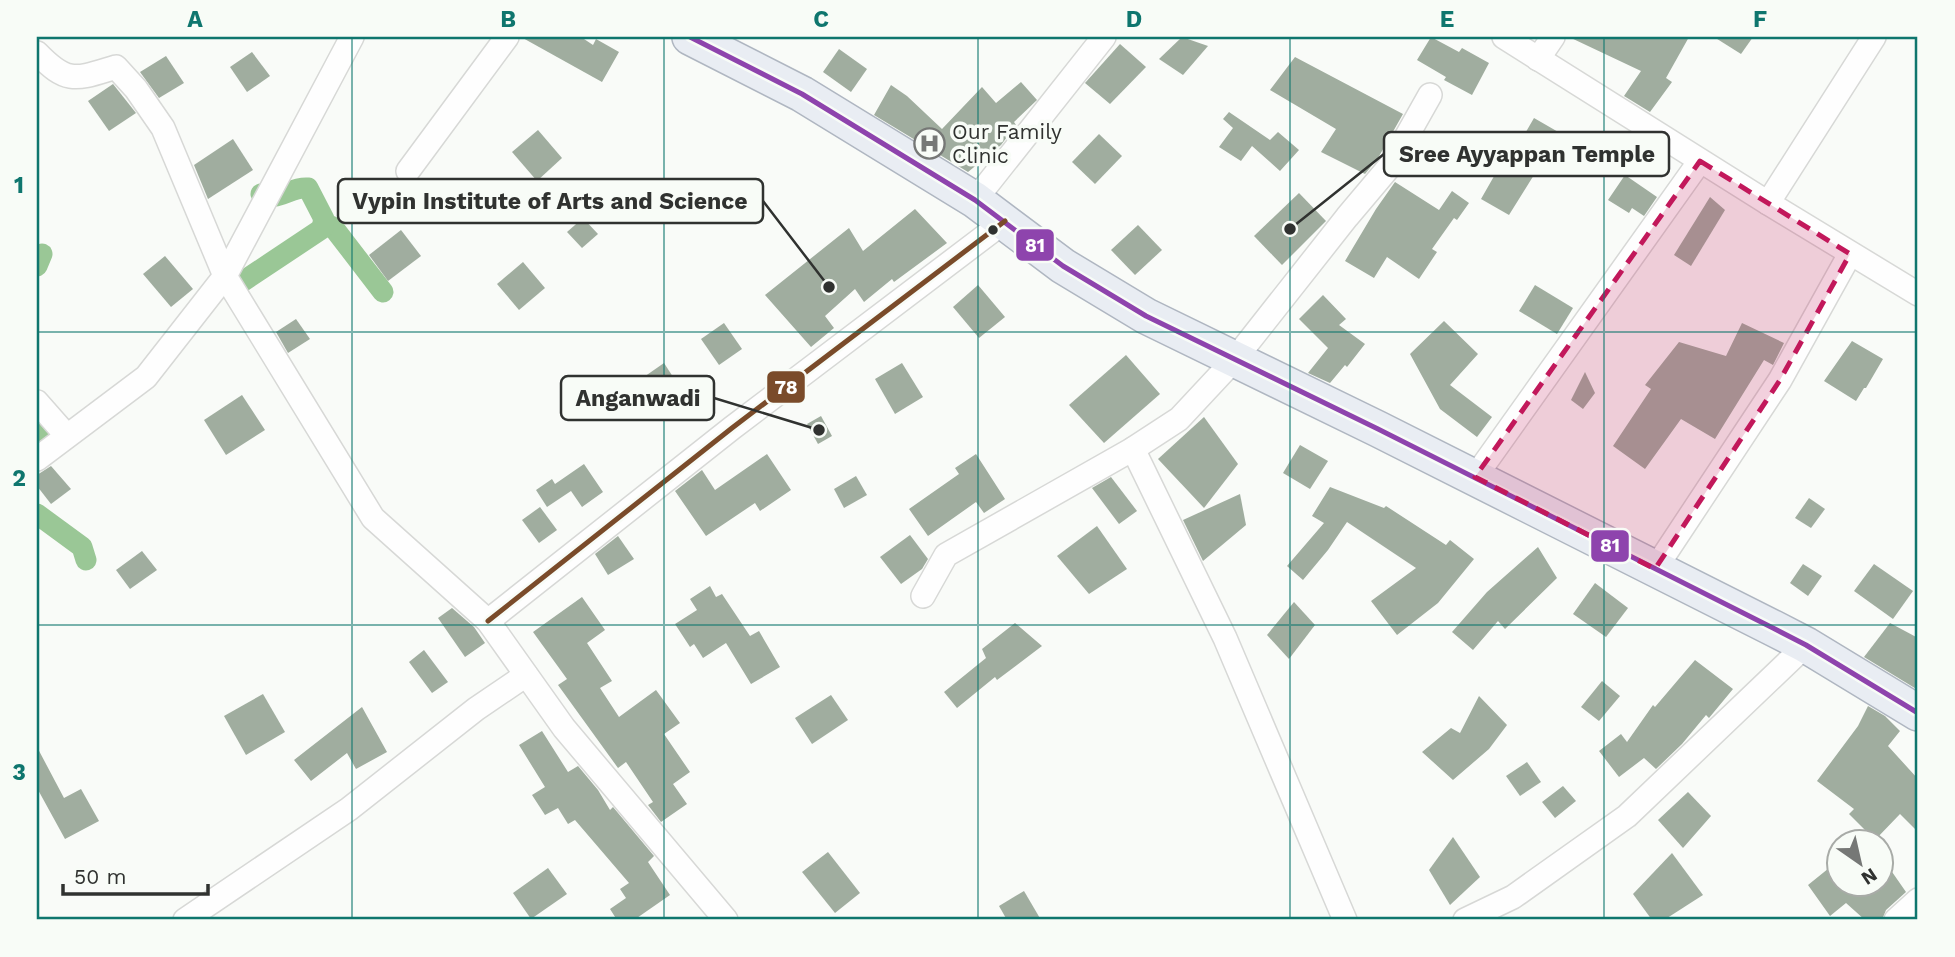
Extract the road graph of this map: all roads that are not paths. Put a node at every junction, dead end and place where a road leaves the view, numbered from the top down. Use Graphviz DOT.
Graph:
graph roads {
  1 [pos="352,37"];
  2 [pos="507,37"];
  3 [pos="690,37"];
  4 [pos="1104,37"];
  5 [pos="1504,37"];
  6 [pos="1553,37"];
  7 [pos="1874,37"];
  8 [pos="37,52"];
  9 [pos="1538,60"];
  10 [pos="1430,95"];
  11 [pos="1700,161"];
  12 [pos="408,171"];
  13 [pos="975,200"];
  14 [pos="1768,203"];
  15 [pos="1005,221"];
  16 [pos="1850,254"];
  17 [pos="225,276"];
  18 [pos="1918,294"];
  19 [pos="1235,359"];
  20 [pos="37,402"];
  21 [pos="67,436"];
  22 [pos="1133,449"];
  23 [pos="37,458"];
  24 [pos="1475,477"];
  25 [pos="1655,569"];
  26 [pos="923,596"];
  27 [pos="488,621"];
  28 [pos="1806,645"];
  29 [pos="526,675"];
  30 [pos="1918,713"];
  31 [pos="1918,900"];
  32 [pos="185,920"];
  33 [pos="726,920"];
  34 [pos="1345,920"];
  35 [pos="1465,920"];
  36 [pos="1896,920"];
  1 -- 17 [label="street"];
  2 -- 12 [label="street"];
  3 -- 13 [label="main road"];
  4 -- 13 [label="street"];
  5 -- 9 [label="street"];
  6 -- 9 [label="street"];
  7 -- 14 [label="street"];
  8 -- 17 [label="street"];
  9 -- 11 [label="street"];
  10 -- 19 [label="street"];
  11 -- 14 [label="street"];
  11 -- 24 [label="street"];
  13 -- 15 [label="main road"];
  14 -- 16 [label="street"];
  15 -- 19 [label="main road"];
  15 -- 27 [label="street"];
  16 -- 18 [label="street"];
  16 -- 25 [label="street"];
  17 -- 21 [label="street"];
  17 -- 27 [label="street"];
  19 -- 22 [label="street"];
  19 -- 24 [label="main road"];
  20 -- 21 [label="street"];
  21 -- 23 [label="street"];
  22 -- 26 [label="street"];
  22 -- 34 [label="street"];
  24 -- 25 [label="main road"];
  25 -- 28 [label="main road"];
  27 -- 29 [label="street"];
  28 -- 30 [label="main road"];
  28 -- 35 [label="street"];
  29 -- 32 [label="street"];
  29 -- 33 [label="street"];
  31 -- 36 [label="street"];
}
